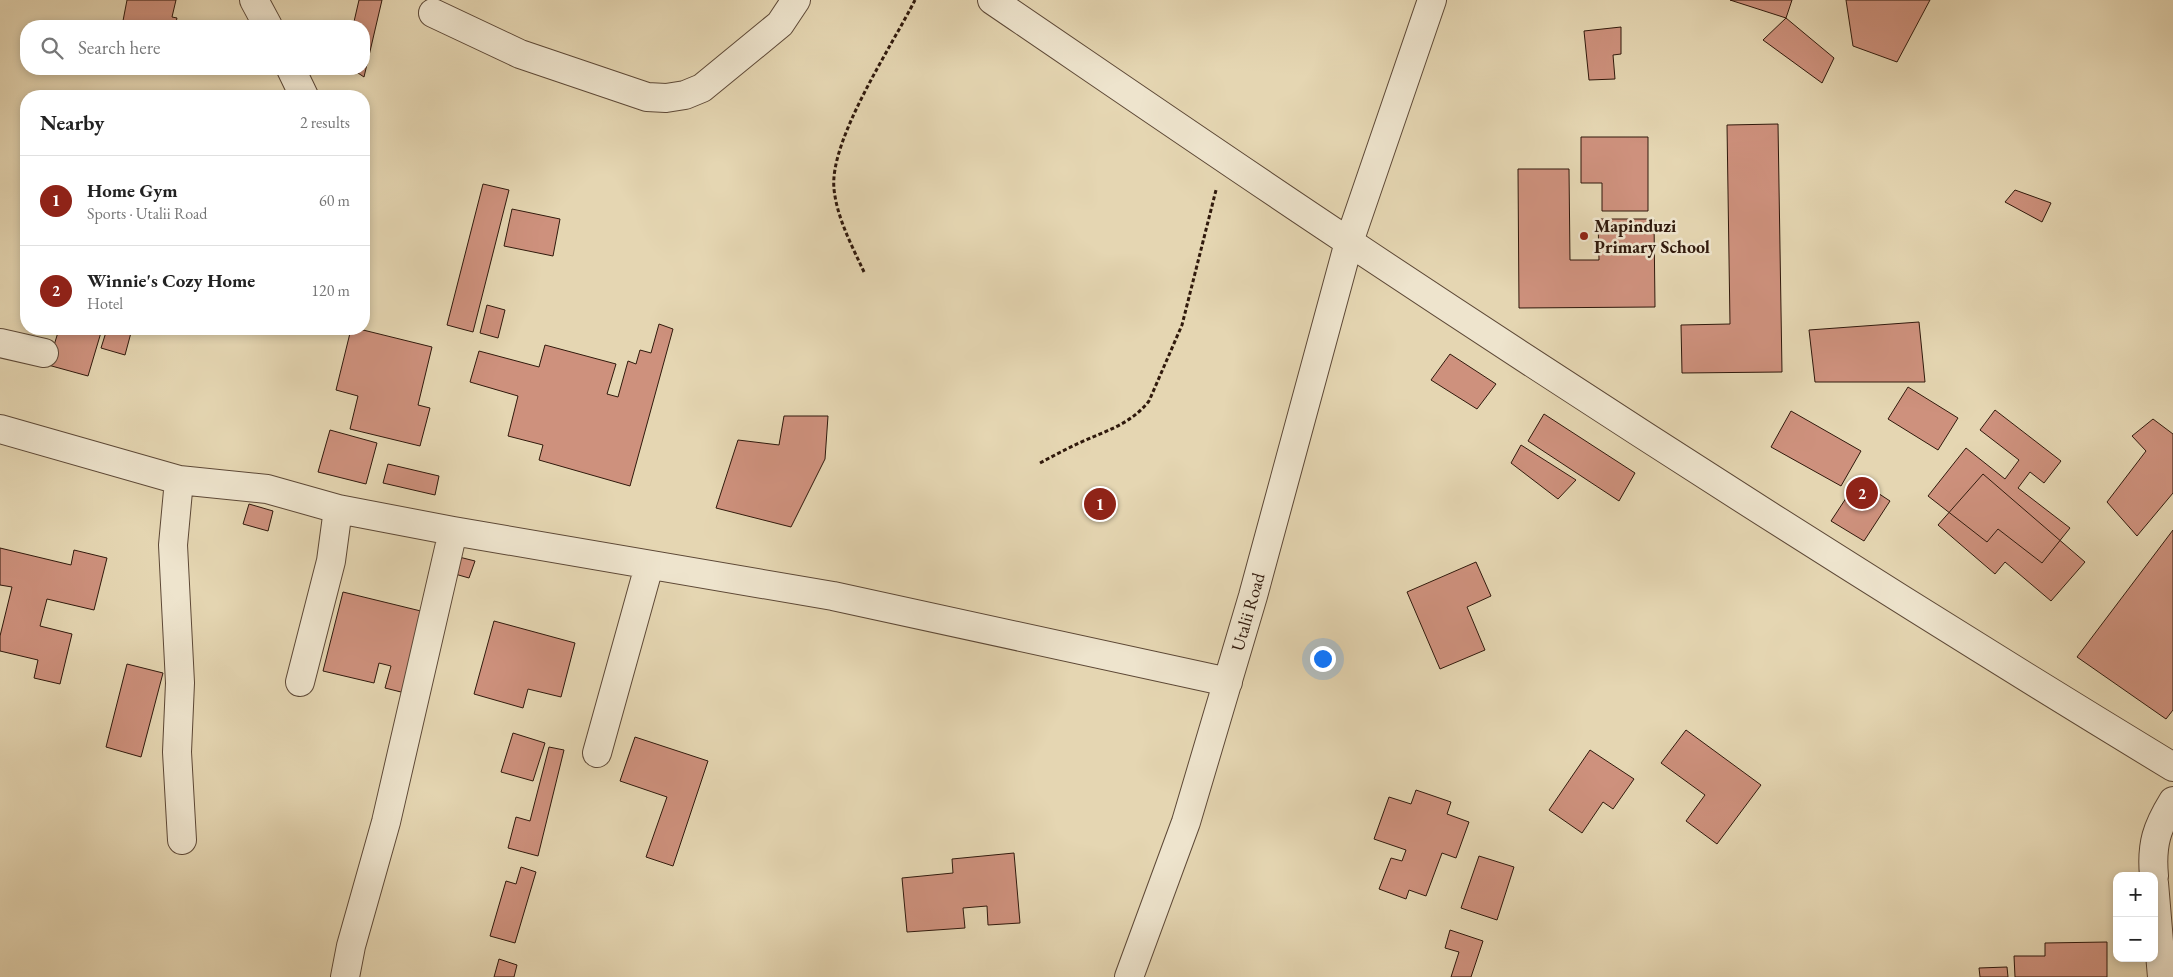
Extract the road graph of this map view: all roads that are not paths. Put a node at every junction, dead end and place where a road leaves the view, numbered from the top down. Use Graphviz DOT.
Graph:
graph roads {
  1 [pos="254,0"];
  2 [pos="796,0"];
  3 [pos="992,0"];
  4 [pos="1432,0"];
  5 [pos="433,13"];
  6 [pos="265,20"];
  7 [pos="295,75"];
  8 [pos="301,90"];
  9 [pos="1349,242"];
  10 [pos="0,343"];
  11 [pos="44,353"];
  12 [pos="0,429"];
  13 [pos="179,480"];
  14 [pos="338,509"];
  15 [pos="452,531"];
  16 [pos="649,566"];
  17 [pos="300,682"];
  18 [pos="1228,682"];
  19 [pos="597,753"];
  20 [pos="2173,767"];
  21 [pos="2173,801"];
  22 [pos="182,840"];
  23 [pos="2154,872"];
  24 [pos="2157,917"];
  25 [pos="345,977"];
  26 [pos="1129,977"];
  27 [pos="2162,977"];
  1 -- 6 [label="street"];
  2 -- 5 [label="street"];
  3 -- 9 [label="street"];
  4 -- 9 [label="street, Utalii Road"];
  7 -- 8 [label="street"];
  9 -- 18 [label="street, Utalii Road"];
  9 -- 20 [label="street"];
  10 -- 11 [label="street"];
  12 -- 13 [label="street"];
  13 -- 14 [label="street"];
  13 -- 22 [label="street"];
  14 -- 15 [label="street"];
  14 -- 17 [label="street"];
  15 -- 16 [label="street"];
  15 -- 25 [label="street"];
  16 -- 18 [label="street"];
  16 -- 19 [label="street"];
  18 -- 26 [label="street, Utalii Road"];
  21 -- 23 [label="street"];
  24 -- 27 [label="street"];
}
